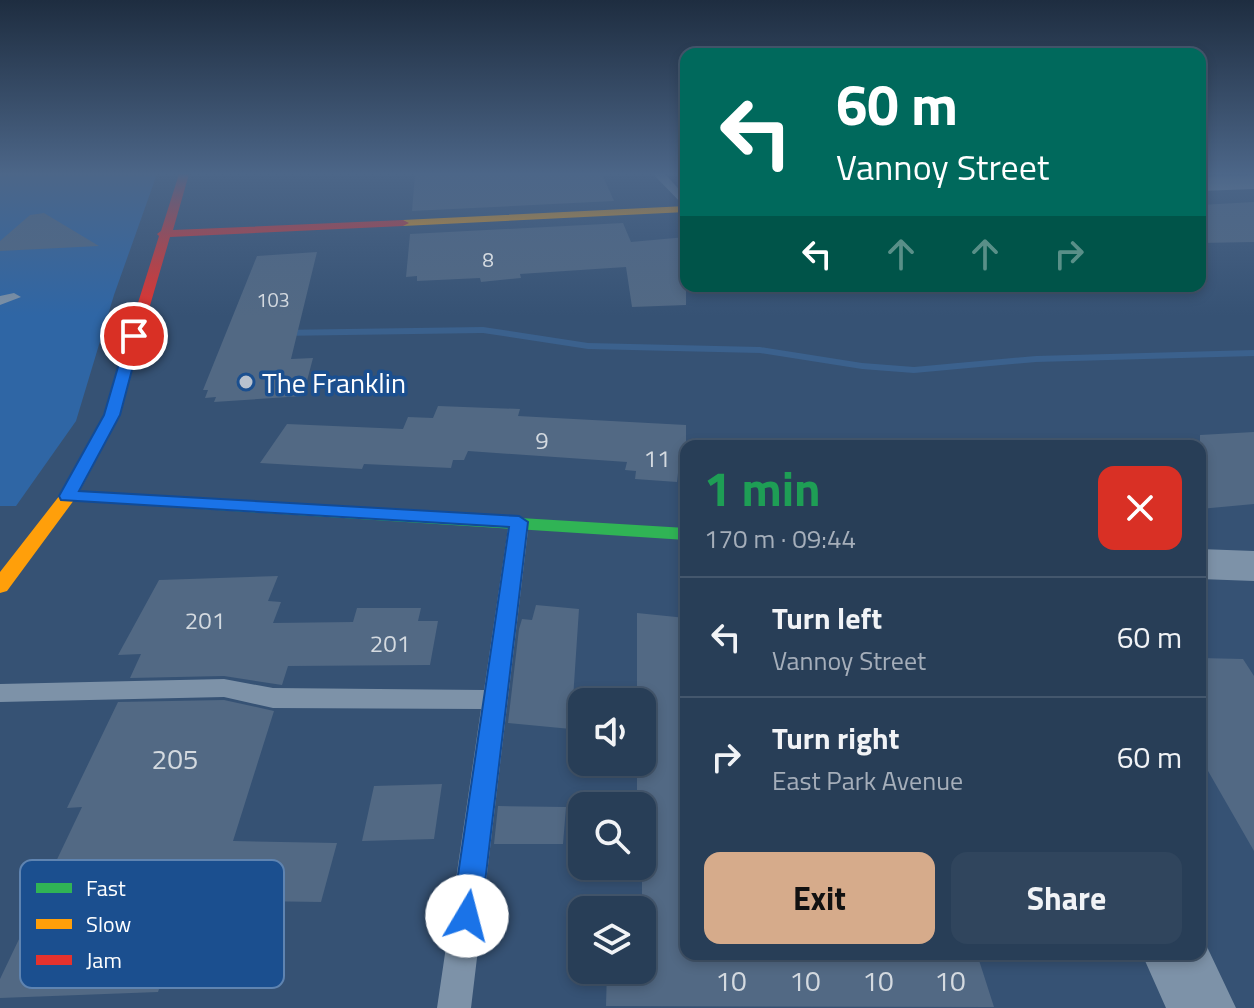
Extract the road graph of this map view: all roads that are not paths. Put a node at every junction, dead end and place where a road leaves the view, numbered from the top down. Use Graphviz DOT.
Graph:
graph roads {
  1 [pos="168,221"];
  2 [pos="405,221"];
  3 [pos="163,234"];
  4 [pos="68,496"];
  5 [pos="519,522"];
  6 [pos="680,534"];
  7 [pos="1206,564"];
  8 [pos="1254,566"];
  9 [pos="0,586"];
  10 [pos="0,693"];
  11 [pos="496,700"];
  12 [pos="1179,960"];
  13 [pos="454,1008"];
  14 [pos="1201,1008"];
  1 -- 3 [label="street"];
  2 -- 3 [label="street"];
  3 -- 4 [label="street"];
  4 -- 5 [label="street"];
  4 -- 9 [label="street"];
  5 -- 6 [label="street"];
  5 -- 11 [label="lane"];
  7 -- 8 [label="street"];
  10 -- 11 [label="lane"];
  11 -- 13 [label="lane"];
  12 -- 14 [label="street"];
}
